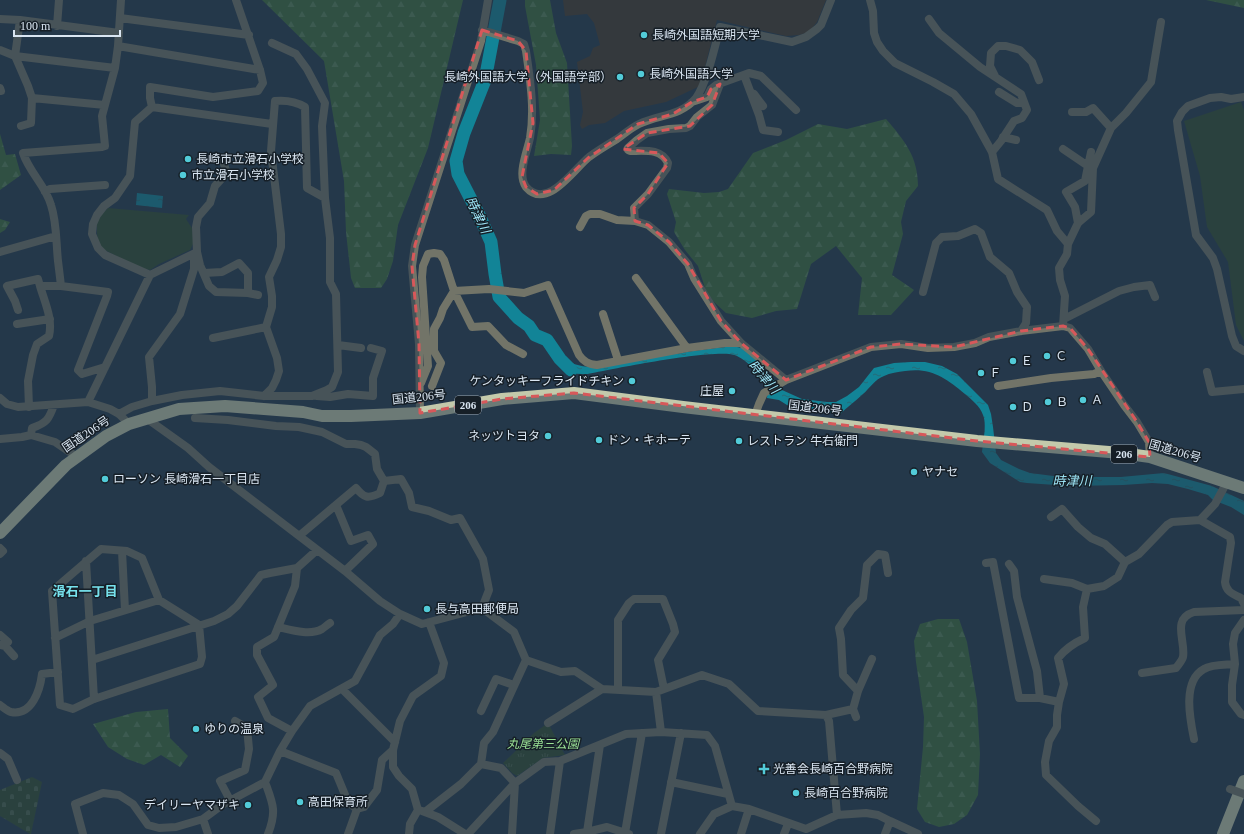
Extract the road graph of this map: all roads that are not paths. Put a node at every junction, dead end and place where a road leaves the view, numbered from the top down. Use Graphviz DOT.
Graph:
graph roads {
  1 [pos="59,0"];
  2 [pos="121,0"];
  3 [pos="236,0"];
  4 [pos="488,0"];
  5 [pos="831,0"];
  6 [pos="870,0"];
  7 [pos="120,18"];
  8 [pos="0,19"];
  9 [pos="929,19"];
  10 [pos="20,20"];
  11 [pos="1161,22"];
  12 [pos="57,26"];
  13 [pos="482,30"];
  14 [pos="119,33"];
  15 [pos="249,35"];
  16 [pos="272,42"];
  17 [pos="118,46"];
  18 [pos="0,50"];
  19 [pos="15,56"];
  20 [pos="115,68"];
  21 [pos="260,70"];
  22 [pos="744,74"];
  23 [pos="995,76"];
  24 [pos="1039,80"];
  25 [pos="720,84"];
  26 [pos="750,89"];
  27 [pos="999,92"];
  28 [pos="1244,97"];
  29 [pos="32,98"];
  30 [pos="692,102"];
  31 [pos="1024,102"];
  32 [pos="105,105"];
  33 [pos="152,106"];
  34 [pos="763,106"];
  35 [pos="796,110"];
  36 [pos="1072,112"];
  37 [pos="272,124"];
  38 [pos="21,126"];
  39 [pos="1111,128"];
  40 [pos="778,132"];
  41 [pos="1003,137"];
  42 [pos="1016,140"];
  43 [pos="1063,149"];
  44 [pos="992,152"];
  45 [pos="1092,152"];
  46 [pos="222,160"];
  47 [pos="1088,166"];
  48 [pos="105,185"];
  49 [pos="45,192"];
  50 [pos="325,198"];
  51 [pos="635,221"];
  52 [pos="1078,223"];
  53 [pos="580,227"];
  54 [pos="56,236"];
  55 [pos="1068,244"];
  56 [pos="0,252"];
  57 [pos="197,252"];
  58 [pos="204,273"];
  59 [pos="150,275"];
  60 [pos="636,278"];
  61 [pos="40,286"];
  62 [pos="61,286"];
  63 [pos="454,291"];
  64 [pos="923,292"];
  65 [pos="248,293"];
  66 [pos="258,295"];
  67 [pos="1155,297"];
  68 [pos="18,310"];
  69 [pos="603,314"];
  70 [pos="50,320"];
  71 [pos="1063,322"];
  72 [pos="17,324"];
  73 [pos="266,327"];
  74 [pos="1021,331"];
  75 [pos="213,338"];
  76 [pos="741,343"];
  77 [pos="338,345"];
  78 [pos="361,348"];
  79 [pos="371,348"];
  80 [pos="687,348"];
  81 [pos="1244,351"];
  82 [pos="523,354"];
  83 [pos="618,360"];
  84 [pos="105,367"];
  85 [pos="1101,371"];
  86 [pos="1207,372"];
  87 [pos="786,380"];
  88 [pos="432,386"];
  89 [pos="998,386"];
  90 [pos="420,388"];
  91 [pos="1244,389"];
  92 [pos="264,396"];
  93 [pos="312,396"];
  94 [pos="0,398"];
  95 [pos="152,401"];
  96 [pos="88,402"];
  97 [pos="54,405"];
  98 [pos="29,406"];
  99 [pos="420,413"];
  100 [pos="119,414"];
  101 [pos="756,415"];
  102 [pos="146,418"];
  103 [pos="195,418"];
  104 [pos="129,424"];
  105 [pos="31,435"];
  106 [pos="0,439"];
  107 [pos="77,457"];
  108 [pos="1150,457"];
  109 [pos="384,481"];
  110 [pos="1225,485"];
  111 [pos="1244,488"];
  112 [pos="336,505"];
  113 [pos="1050,517"];
  114 [pos="1200,520"];
  115 [pos="0,533"];
  116 [pos="299,536"];
  117 [pos="0,548"];
  118 [pos="317,550"];
  119 [pos="122,551"];
  120 [pos="0,554"];
  121 [pos="86,561"];
  122 [pos="1125,562"];
  123 [pos="986,563"];
  124 [pos="1009,564"];
  125 [pos="297,568"];
  126 [pos="345,570"];
  127 [pos="888,573"];
  128 [pos="1044,579"];
  129 [pos="1087,589"];
  130 [pos="159,600"];
  131 [pos="1244,604"];
  132 [pos="482,608"];
  133 [pos="125,610"];
  134 [pos="1244,610"];
  135 [pos="400,614"];
  136 [pos="1244,620"];
  137 [pos="90,621"];
  138 [pos="429,622"];
  139 [pos="330,623"];
  140 [pos="199,625"];
  141 [pos="278,627"];
  142 [pos="0,635"];
  143 [pos="55,638"];
  144 [pos="4,644"];
  145 [pos="14,656"];
  146 [pos="872,659"];
  147 [pos="92,660"];
  148 [pos="526,660"];
  149 [pos="1235,664"];
  150 [pos="58,672"];
  151 [pos="1142,673"];
  152 [pos="514,685"];
  153 [pos="342,689"];
  154 [pos="602,689"];
  155 [pos="664,689"];
  156 [pos="618,690"];
  157 [pos="858,691"];
  158 [pos="656,692"];
  159 [pos="1040,698"];
  160 [pos="94,699"];
  161 [pos="1059,702"];
  162 [pos="0,705"];
  163 [pos="853,709"];
  164 [pos="481,711"];
  165 [pos="826,715"];
  166 [pos="1244,715"];
  167 [pos="856,717"];
  168 [pos="235,721"];
  169 [pos="548,723"];
  170 [pos="292,731"];
  171 [pos="661,732"];
  172 [pos="642,733"];
  173 [pos="681,734"];
  174 [pos="1194,739"];
  175 [pos="395,742"];
  176 [pos="600,745"];
  177 [pos="393,750"];
  178 [pos="280,751"];
  179 [pos="0,753"];
  180 [pos="560,761"];
  181 [pos="481,764"];
  182 [pos="17,780"];
  183 [pos="1244,781"];
  184 [pos="265,782"];
  185 [pos="671,782"];
  186 [pos="515,783"];
  187 [pos="1230,789"];
  188 [pos="728,794"];
  189 [pos="1244,794"];
  190 [pos="1244,798"];
  191 [pos="230,800"];
  192 [pos="732,806"];
  193 [pos="357,809"];
  194 [pos="749,810"];
  195 [pos="422,811"];
  196 [pos="837,815"];
  197 [pos="203,819"];
  198 [pos="1096,820"];
  199 [pos="890,821"];
  200 [pos="788,824"];
  201 [pos="587,832"];
  202 [pos="628,833"];
  203 [pos="83,834"];
  204 [pos="208,834"];
  205 [pos="268,834"];
  206 [pos="348,834"];
  207 [pos="408,834"];
  208 [pos="467,834"];
  209 [pos="512,834"];
  210 [pos="550,834"];
  211 [pos="574,834"];
  212 [pos="661,834"];
  213 [pos="700,834"];
  214 [pos="741,834"];
  215 [pos="784,834"];
  216 [pos="885,834"];
  217 [pos="918,834"];
  218 [pos="1223,834"];
  219 [pos="1230,834"];
  1 -- 12 [label="street"];
  2 -- 7 [label="street"];
  3 -- 15 [label="street"];
  4 -- 13 [label="street"];
  5 -- 30 [label="street"];
  6 -- 44 [label="street"];
  7 -- 14 [label="street"];
  7 -- 15 [label="street"];
  8 -- 10 [label="street"];
  9 -- 23 [label="street"];
  10 -- 12 [label="street"];
  10 -- 19 [label="street"];
  11 -- 39 [label="street"];
  12 -- 14 [label="street"];
  13 -- 30 [label="street"];
  13 -- 90 [label="street"];
  14 -- 17 [label="street"];
  15 -- 21 [label="street"];
  16 -- 50 [label="street"];
  17 -- 20 [label="street"];
  17 -- 21 [label="street"];
  18 -- 19 [label="street"];
  19 -- 20 [label="street"];
  19 -- 29 [label="street"];
  20 -- 32 [label="street"];
  21 -- 33 [label="street"];
  22 -- 25 [label="street"];
  22 -- 26 [label="street"];
  22 -- 35 [label="street"];
  23 -- 24 [label="street"];
  23 -- 31 [label="street"];
  25 -- 30 [label="street"];
  25 -- 51 [label="street"];
  26 -- 34 [label="street"];
  26 -- 40 [label="street"];
  27 -- 31 [label="street"];
  28 -- 81 [label="street"];
  29 -- 32 [label="street"];
  29 -- 38 [label="street"];
  31 -- 41 [label="street"];
  32 -- 49 [label="street"];
  33 -- 37 [label="street"];
  33 -- 59 [label="street"];
  36 -- 39 [label="street"];
  37 -- 50 [label="street"];
  37 -- 73 [label="street"];
  39 -- 52 [label="street"];
  41 -- 42 [label="street"];
  41 -- 44 [label="street"];
  43 -- 47 [label="street"];
  44 -- 55 [label="street"];
  45 -- 47 [label="street"];
  46 -- 57 [label="street"];
  47 -- 52 [label="street"];
  48 -- 49 [label="street"];
  49 -- 54 [label="street"];
  50 -- 77 [label="street"];
  51 -- 53 [label="street"];
  51 -- 76 [label="street"];
  52 -- 55 [label="street"];
  54 -- 56 [label="street"];
  54 -- 62 [label="street"];
  55 -- 71 [label="street"];
  57 -- 58 [label="street"];
  57 -- 59 [label="street"];
  57 -- 95 [label="street"];
  58 -- 65 [label="street"];
  58 -- 65 [label="street"];
  59 -- 84 [label="street"];
  60 -- 80 [label="street"];
  61 -- 62 [label="street"];
  61 -- 68 [label="street"];
  61 -- 70 [label="street"];
  62 -- 84 [label="street"];
  63 -- 82 [label="street"];
  63 -- 83 [label="street"];
  63 -- 88 [label="street"];
  63 -- 90 [label="street"];
  64 -- 74 [label="street"];
  65 -- 66 [label="street"];
  67 -- 71 [label="street"];
  69 -- 83 [label="street"];
  70 -- 72 [label="street"];
  70 -- 98 [label="street"];
  71 -- 74 [label="street"];
  71 -- 85 [label="street"];
  73 -- 75 [label="street"];
  73 -- 92 [label="street"];
  74 -- 87 [label="street"];
  76 -- 80 [label="street"];
  76 -- 87 [label="street"];
  77 -- 78 [label="street"];
  77 -- 93 [label="street"];
  79 -- 93 [label="street"];
  80 -- 83 [label="street"];
  84 -- 96 [label="street"];
  85 -- 89 [label="street"];
  85 -- 108 [label="street"];
  86 -- 91 [label="street"];
  87 -- 101 [label="street"];
  90 -- 99 [label="street"];
  92 -- 93 [label="street"];
  92 -- 95 [label="street"];
  94 -- 98 [label="street"];
  95 -- 100 [label="street"];
  96 -- 97 [label="street"];
  96 -- 100 [label="street"];
  97 -- 98 [label="street"];
  97 -- 105 [label="street"];
  99 -- 101 [label="highway, 国道206号 / 206"];
  99 -- 102 [label="highway, 国道206号 / 206"];
  100 -- 104 [label="street"];
  101 -- 108 [label="highway, 国道206号 / 206"];
  102 -- 104 [label="highway, 国道206号 / 206"];
  102 -- 116 [label="street"];
  103 -- 109 [label="street"];
  104 -- 107 [label="highway, 国道206号 / 206"];
  105 -- 106 [label="street"];
  105 -- 107 [label="street"];
  107 -- 115 [label="highway, 国道206号 / 206"];
  108 -- 110 [label="highway, 国道206号 / 206"];
  109 -- 112 [label="street"];
  109 -- 132 [label="street"];
  110 -- 111 [label="highway, 国道206号 / 206"];
  110 -- 114 [label="street"];
  112 -- 116 [label="street"];
  112 -- 126 [label="street"];
  113 -- 122 [label="street"];
  114 -- 122 [label="street"];
  114 -- 131 [label="street"];
  116 -- 118 [label="street"];
  117 -- 120 [label="street"];
  118 -- 125 [label="street"];
  118 -- 126 [label="street"];
  119 -- 121 [label="street"];
  119 -- 130 [label="street"];
  119 -- 133 [label="street"];
  121 -- 137 [label="street"];
  121 -- 143 [label="street"];
  122 -- 129 [label="street"];
  123 -- 159 [label="street"];
  124 -- 159 [label="street"];
  125 -- 140 [label="street"];
  125 -- 141 [label="street"];
  126 -- 135 [label="street"];
  127 -- 157 [label="street"];
  128 -- 129 [label="street"];
  129 -- 161 [label="street"];
  130 -- 133 [label="street"];
  130 -- 140 [label="street"];
  132 -- 138 [label="street"];
  132 -- 148 [label="street"];
  133 -- 137 [label="street"];
  134 -- 151 [label="street"];
  135 -- 138 [label="street"];
  135 -- 153 [label="street"];
  136 -- 149 [label="street"];
  137 -- 143 [label="street"];
  137 -- 147 [label="street"];
  138 -- 175 [label="street"];
  139 -- 141 [label="street"];
  140 -- 147 [label="street"];
  140 -- 160 [label="street"];
  141 -- 170 [label="street"];
  142 -- 144 [label="street"];
  143 -- 150 [label="street"];
  144 -- 145 [label="street"];
  146 -- 157 [label="street"];
  147 -- 160 [label="street"];
  148 -- 152 [label="street"];
  148 -- 154 [label="street"];
  149 -- 166 [label="street"];
  149 -- 174 [label="street"];
  150 -- 160 [label="street"];
  150 -- 162 [label="street"];
  152 -- 164 [label="street"];
  152 -- 181 [label="street"];
  153 -- 170 [label="street"];
  153 -- 175 [label="street"];
  154 -- 156 [label="street"];
  154 -- 169 [label="street"];
  155 -- 156 [label="street"];
  155 -- 158 [label="street"];
  155 -- 165 [label="street"];
  156 -- 158 [label="street"];
  157 -- 163 [label="street"];
  158 -- 171 [label="street"];
  159 -- 161 [label="street"];
  161 -- 198 [label="street"];
  163 -- 165 [label="street"];
  163 -- 167 [label="street"];
  165 -- 196 [label="street"];
  168 -- 191 [label="street"];
  170 -- 178 [label="street"];
  171 -- 172 [label="street"];
  171 -- 173 [label="street"];
  172 -- 176 [label="street"];
  172 -- 202 [label="street"];
  173 -- 185 [label="street"];
  173 -- 188 [label="street"];
  175 -- 177 [label="street"];
  176 -- 180 [label="street"];
  176 -- 201 [label="street"];
  177 -- 193 [label="street"];
  177 -- 195 [label="street"];
  178 -- 184 [label="street"];
  178 -- 193 [label="street"];
  179 -- 182 [label="street"];
  180 -- 186 [label="street"];
  180 -- 210 [label="street"];
  181 -- 186 [label="street"];
  181 -- 195 [label="street"];
  183 -- 218 [label="highway"];
  184 -- 191 [label="street"];
  184 -- 205 [label="street"];
  185 -- 188 [label="street"];
  185 -- 212 [label="street"];
  186 -- 208 [label="street"];
  186 -- 209 [label="street"];
  187 -- 189 [label="street, bridge"];
  188 -- 192 [label="street"];
  190 -- 219 [label="highway"];
  191 -- 197 [label="street"];
  192 -- 194 [label="street"];
  192 -- 213 [label="street"];
  193 -- 206 [label="street"];
  194 -- 200 [label="street"];
  194 -- 214 [label="street"];
  195 -- 207 [label="street"];
  195 -- 208 [label="street"];
  196 -- 199 [label="street"];
  196 -- 200 [label="street"];
  197 -- 203 [label="street"];
  197 -- 204 [label="street"];
  199 -- 216 [label="street"];
  199 -- 217 [label="street"];
  200 -- 215 [label="street"];
  201 -- 202 [label="street"];
  201 -- 211 [label="street"];
}
